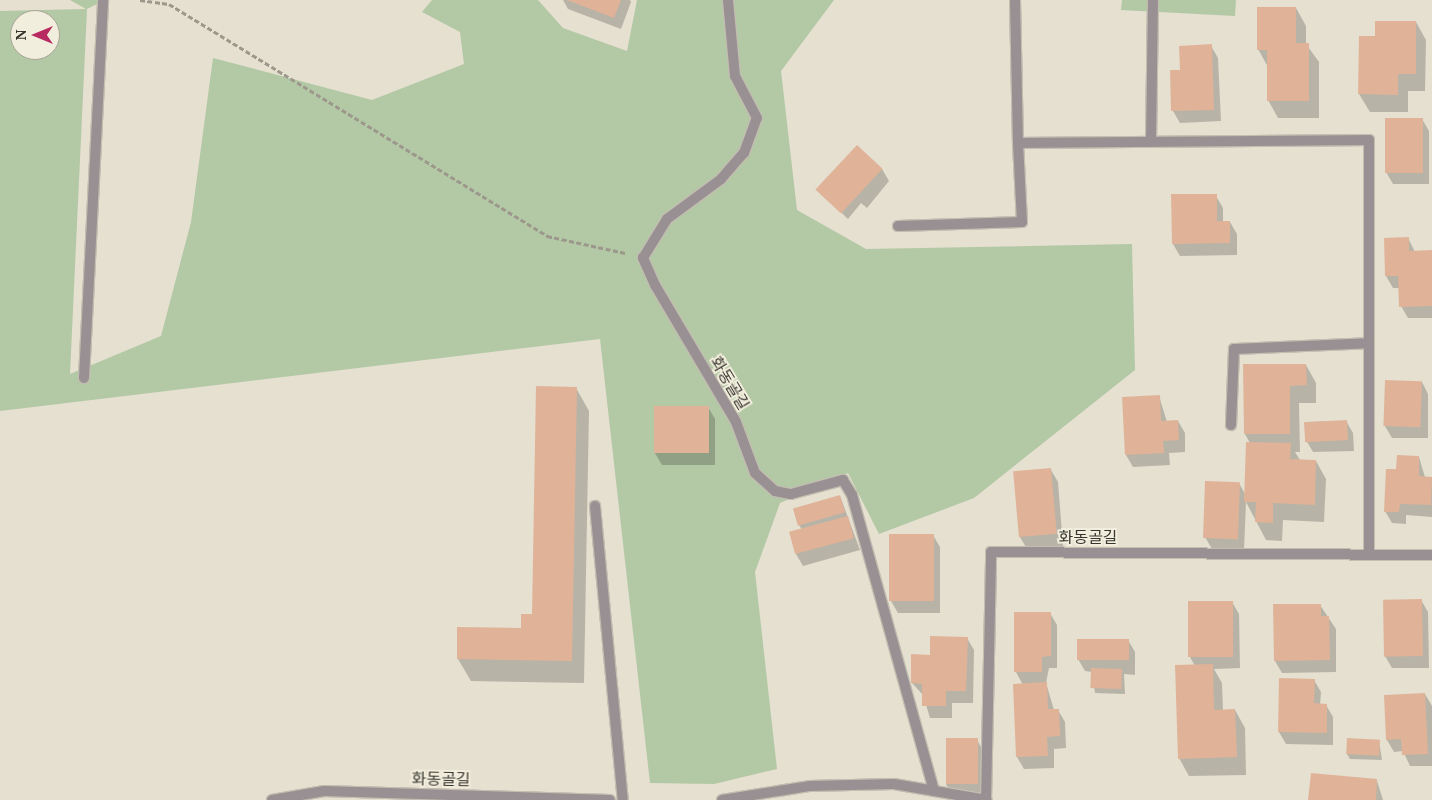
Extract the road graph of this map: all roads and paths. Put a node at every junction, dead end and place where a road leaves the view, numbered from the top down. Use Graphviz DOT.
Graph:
graph roads {
  1 [pos="103,0"];
  2 [pos="140,0"];
  3 [pos="728,0"];
  4 [pos="1015,0"];
  5 [pos="1153,0"];
  6 [pos="1151,142"];
  7 [pos="1018,143"];
  8 [pos="898,226"];
  9 [pos="643,258"];
  10 [pos="1369,343"];
  11 [pos="84,378"];
  12 [pos="1231,425"];
  13 [pos="596,506"];
  14 [pos="1369,554"];
  15 [pos="1432,555"];
  16 [pos="934,791"];
  17 [pos="272,800"];
  18 [pos="610,800"];
  19 [pos="623,800"];
  20 [pos="722,800"];
  21 [pos="986,800"];
  1 -- 11 [label="street"];
  2 -- 9 [label="path"];
  3 -- 9 [label="street"];
  4 -- 7 [label="street"];
  5 -- 6 [label="street"];
  6 -- 7 [label="street"];
  6 -- 10 [label="street"];
  7 -- 8 [label="street"];
  9 -- 16 [label="street, 화동골길"];
  10 -- 12 [label="street"];
  10 -- 14 [label="street"];
  13 -- 19 [label="street"];
  14 -- 15 [label="street, 화동골길"];
  14 -- 21 [label="street, 화동골길"];
  16 -- 20 [label="street, 화동골길"];
  16 -- 21 [label="street, 화동골길"];
  17 -- 18 [label="street, 화동골길"];
}
